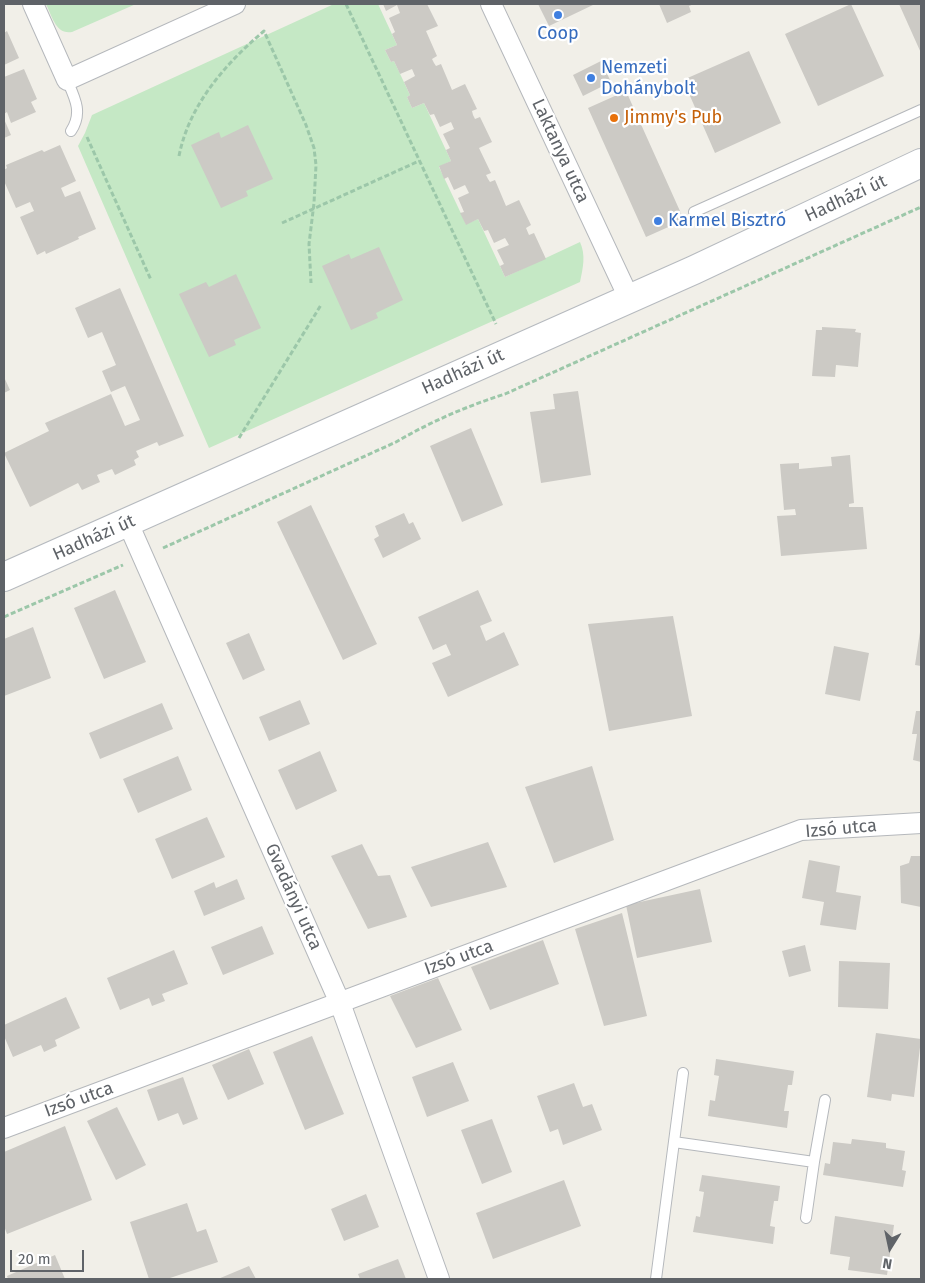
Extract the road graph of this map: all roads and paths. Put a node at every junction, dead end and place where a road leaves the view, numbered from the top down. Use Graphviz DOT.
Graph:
graph roads {
  1 [pos="33,4"];
  2 [pos="235,4"];
  3 [pos="346,4"];
  4 [pos="491,4"];
  5 [pos="67,80"];
  6 [pos="921,110"];
  7 [pos="78,116"];
  8 [pos="71,131"];
  9 [pos="179,156"];
  10 [pos="419,161"];
  11 [pos="921,163"];
  12 [pos="921,207"];
  13 [pos="313,209"];
  14 [pos="694,212"];
  15 [pos="282,223"];
  16 [pos="151,280"];
  17 [pos="311,283"];
  18 [pos="629,298"];
  19 [pos="321,305"];
  20 [pos="496,324"];
  21 [pos="239,438"];
  22 [pos="128,523"];
  23 [pos="143,557"];
  24 [pos="5,574"];
  25 [pos="4,617"];
  26 [pos="921,823"];
  27 [pos="340,1003"];
  28 [pos="683,1073"];
  29 [pos="825,1100"];
  30 [pos="4,1128"];
  31 [pos="674,1142"];
  32 [pos="814,1162"];
  33 [pos="806,1218"];
  34 [pos="439,1279"];
  35 [pos="656,1279"];
  1 -- 5 [label="street"];
  2 -- 5 [label="street"];
  3 -- 10 [label="path"];
  4 -- 18 [label="street, Laktanya utca"];
  5 -- 7 [label="lane"];
  6 -- 14 [label="lane"];
  7 -- 8 [label="lane"];
  7 -- 16 [label="path"];
  9 -- 13 [label="path"];
  10 -- 13 [label="path"];
  10 -- 20 [label="path"];
  11 -- 18 [label="street, Hadházi út"];
  12 -- 23 [label="path"];
  13 -- 15 [label="path"];
  13 -- 17 [label="path"];
  18 -- 22 [label="street, Hadházi út"];
  19 -- 21 [label="path"];
  22 -- 23 [label="street, Gvadányi utca"];
  22 -- 24 [label="street, Hadházi út"];
  23 -- 25 [label="path"];
  23 -- 27 [label="street, Gvadányi utca"];
  26 -- 27 [label="street, Izsó utca"];
  27 -- 30 [label="street, Izsó utca"];
  27 -- 34 [label="street, Gvadányi utca"];
  28 -- 31 [label="lane"];
  29 -- 32 [label="lane"];
  31 -- 32 [label="lane"];
  31 -- 35 [label="lane"];
  32 -- 33 [label="lane"];
}
